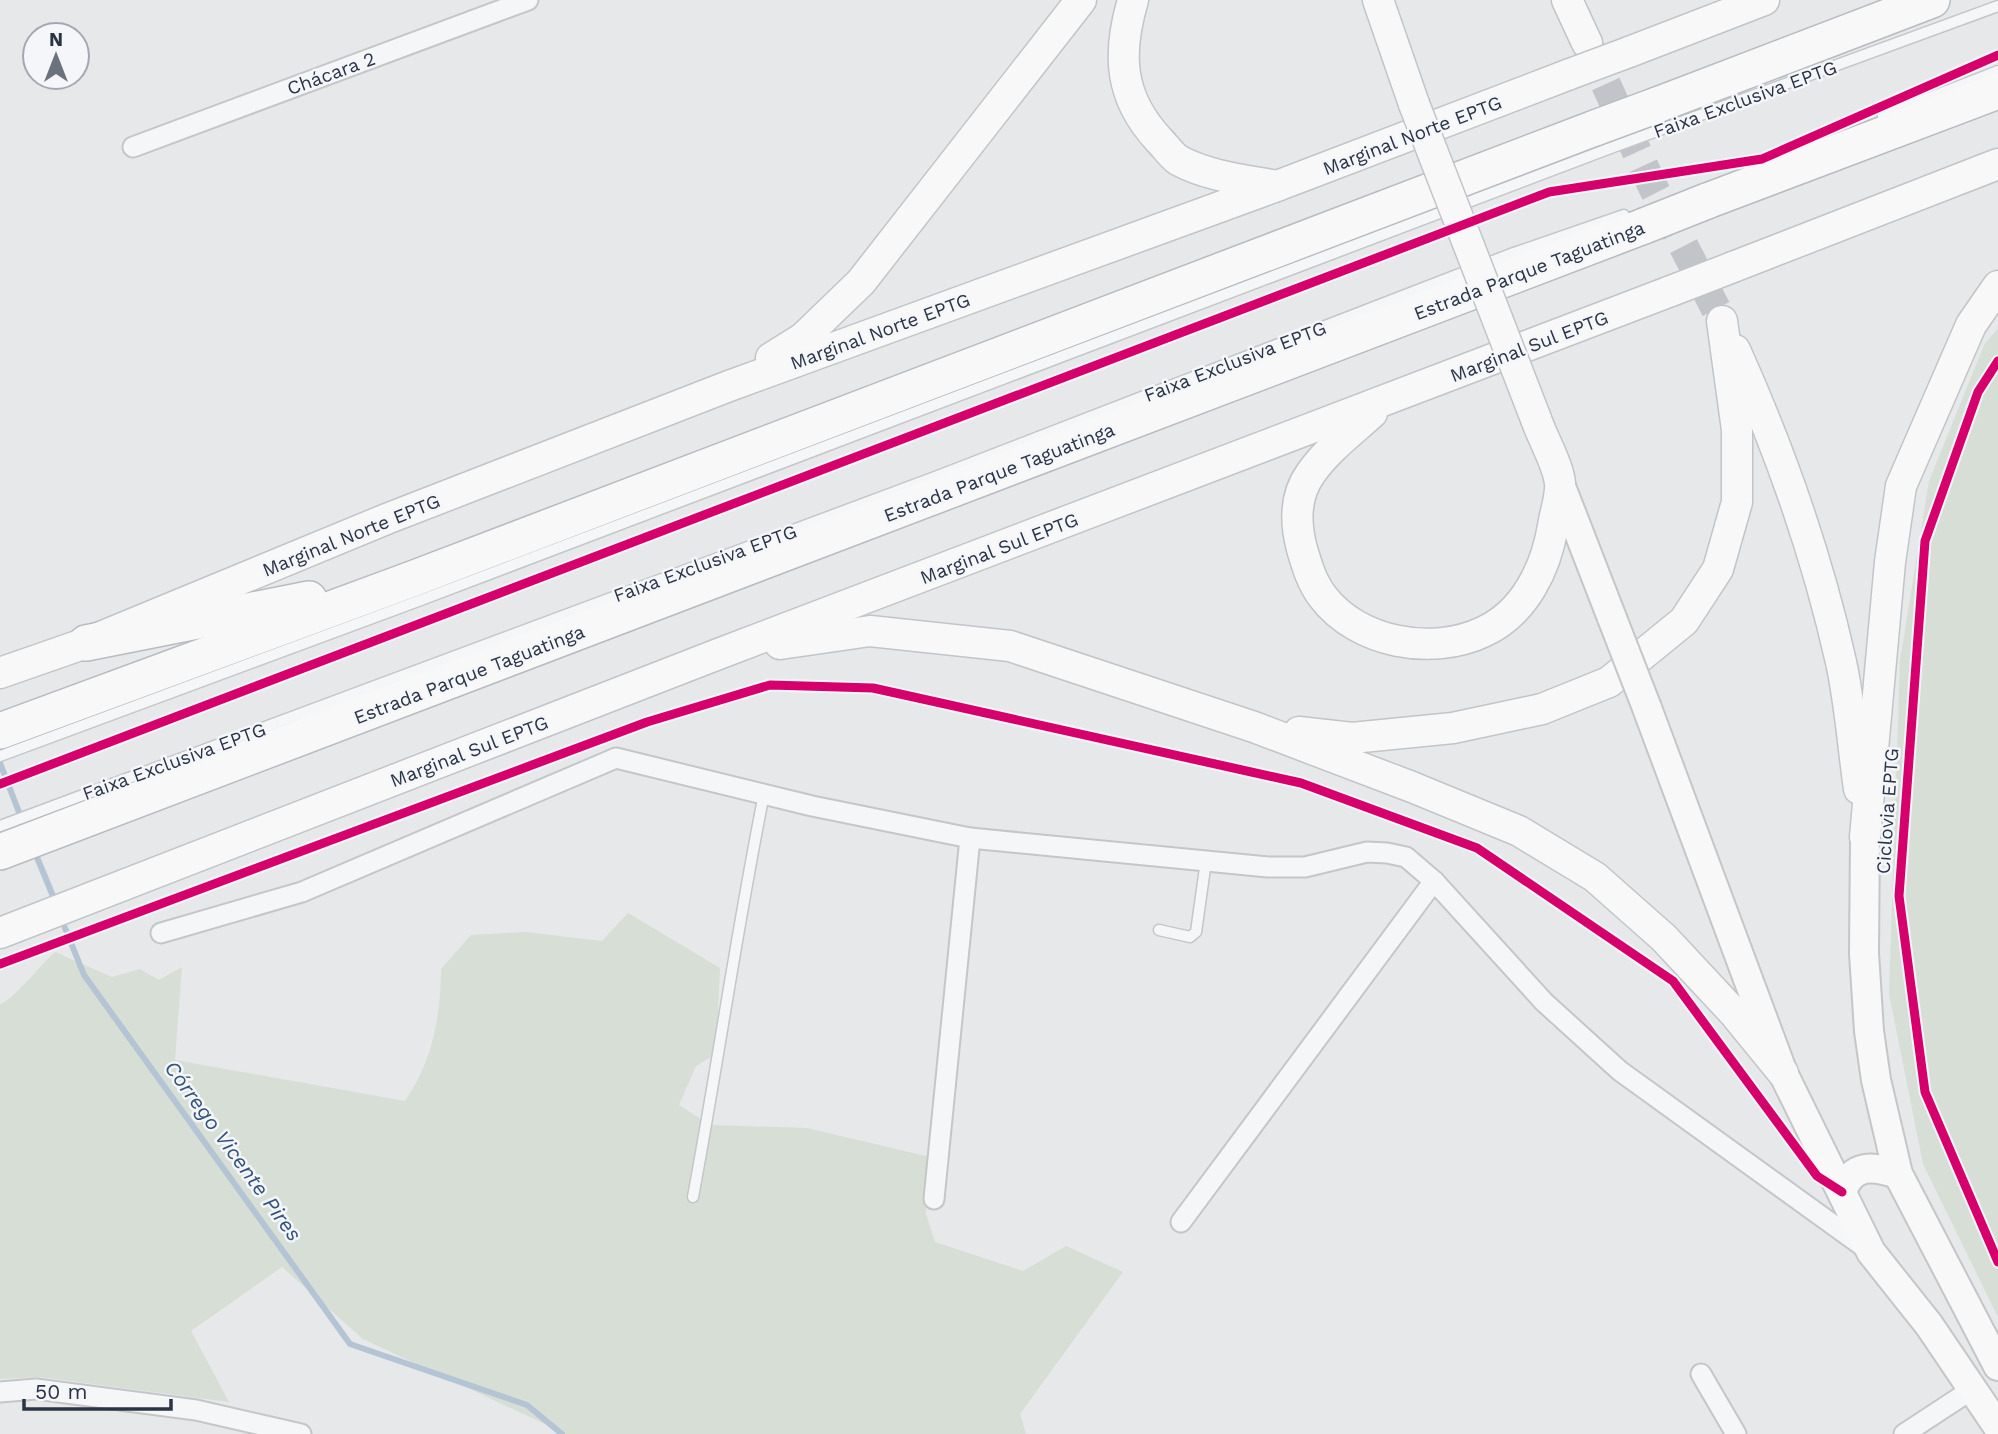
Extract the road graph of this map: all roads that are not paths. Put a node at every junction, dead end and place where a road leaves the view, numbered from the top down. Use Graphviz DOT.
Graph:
graph roads {
  1 [pos="528,0"];
  2 [pos="1081,0"];
  3 [pos="1133,0"];
  4 [pos="1378,0"];
  5 [pos="1567,0"];
  6 [pos="1932,0"];
  7 [pos="1758,1"];
  8 [pos="1998,6"];
  9 [pos="1587,43"];
  10 [pos="1998,71"];
  11 [pos="1998,91"];
  12 [pos="1661,116"];
  13 [pos="1602,139"];
  14 [pos="133,147"];
  15 [pos="1998,164"];
  16 [pos="1277,186"];
  17 [pos="1716,189"];
  18 [pos="1998,286"];
  19 [pos="729,386"];
  20 [pos="1385,401"];
  21 [pos="1560,484"];
  22 [pos="412,579"];
  23 [pos="86,643"];
  24 [pos="721,653"];
  25 [pos="9,670"];
  26 [pos="1254,727"];
  27 [pos="24,731"];
  28 [pos="0,757"];
  29 [pos="764,794"];
  30 [pos="1865,837"];
  31 [pos="970,838"];
  32 [pos="1,843"];
  33 [pos="1206,860"];
  34 [pos="1434,881"];
  35 [pos="1159,930"];
  36 [pos="0,933"];
  37 [pos="161,933"];
  38 [pos="1783,1073"];
  39 [pos="1898,1174"];
  40 [pos="1842,1192"];
  41 [pos="693,1196"];
  42 [pos="934,1199"];
  43 [pos="1181,1222"];
  44 [pos="1871,1252"];
  45 [pos="1998,1366"];
  46 [pos="1701,1374"];
  47 [pos="1971,1390"];
  48 [pos="0,1392"];
  49 [pos="1998,1427"];
  50 [pos="301,1434"];
  51 [pos="1736,1434"];
  52 [pos="1904,1434"];
  1 -- 14 [label="street, Chácara 2"];
  2 -- 19 [label="main road"];
  3 -- 16 [label="main road"];
  4 -- 21 [label="main road, bridge"];
  5 -- 9 [label="main road"];
  6 -- 12 [label="highway"];
  7 -- 16 [label="main road, Marginal Norte EPTG, bridge"];
  8 -- 12 [label="lane, Faixa Exclusiva EPTG"];
  10 -- 17 [label="lane"];
  11 -- 17 [label="highway, Estrada Parque Taguatinga"];
  12 -- 13 [label="highway, bridge"];
  13 -- 22 [label="highway"];
  13 -- 27 [label="lane"];
  15 -- 20 [label="main road, Marginal Sul EPTG, bridge"];
  16 -- 19 [label="main road, Marginal Norte EPTG"];
  17 -- 32 [label="highway, Estrada Parque Taguatinga, bridge"];
  18 -- 30 [label="main road"];
  19 -- 23 [label="main road, Marginal Norte EPTG"];
  20 -- 21 [label="main road"];
  20 -- 24 [label="main road, Marginal Sul EPTG"];
  21 -- 38 [label="main road, bridge"];
  22 -- 23 [label="highway"];
  22 -- 27 [label="highway"];
  23 -- 25 [label="main road, Marginal Norte EPTG"];
  24 -- 26 [label="main road"];
  24 -- 36 [label="main road, Marginal Sul EPTG"];
  26 -- 30 [label="main road"];
  26 -- 38 [label="main road"];
  27 -- 28 [label="lane"];
  29 -- 31 [label="street"];
  29 -- 37 [label="street"];
  29 -- 41 [label="lane"];
  30 -- 39 [label="main road"];
  31 -- 33 [label="street"];
  31 -- 42 [label="street"];
  33 -- 34 [label="street"];
  33 -- 35 [label="lane"];
  34 -- 43 [label="street"];
  34 -- 44 [label="street"];
  38 -- 40 [label="main road"];
  39 -- 40 [label="main road"];
  39 -- 45 [label="main road"];
  40 -- 44 [label="main road"];
  44 -- 47 [label="main road"];
  46 -- 51 [label="street"];
  47 -- 49 [label="main road"];
  47 -- 52 [label="street"];
  48 -- 50 [label="street"];
}
